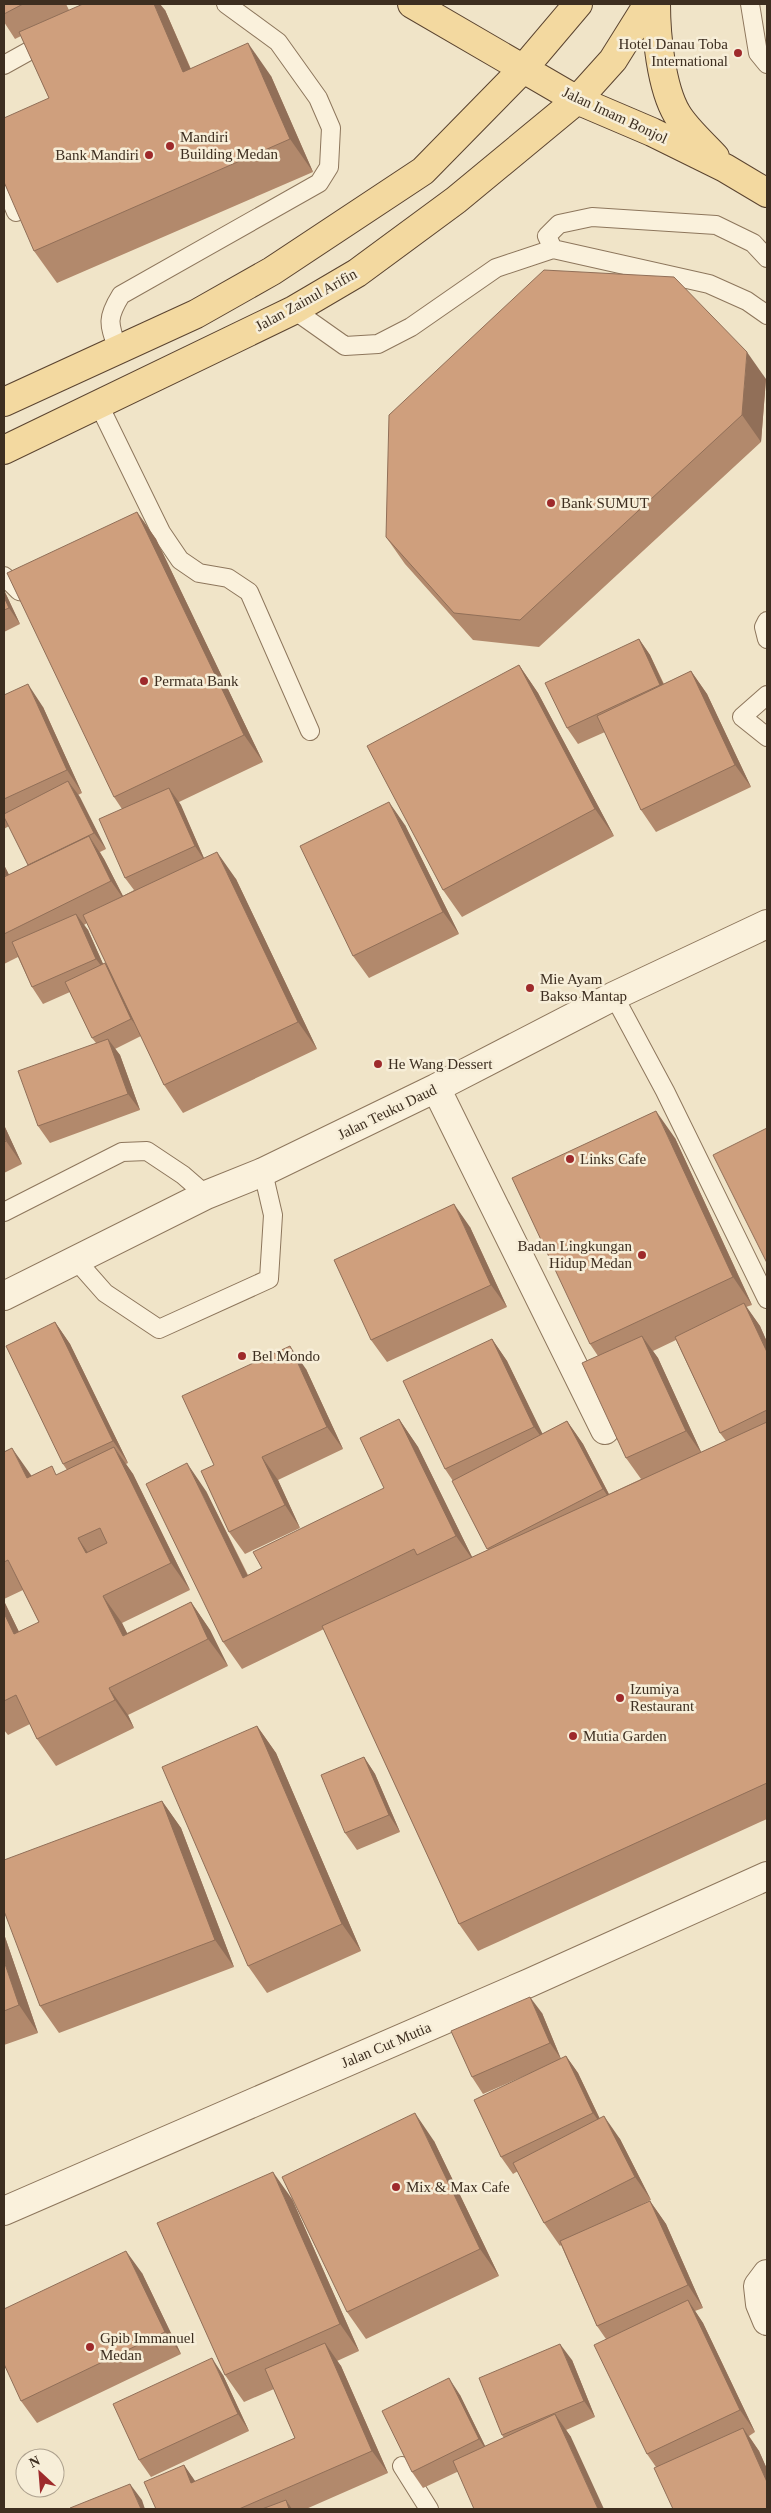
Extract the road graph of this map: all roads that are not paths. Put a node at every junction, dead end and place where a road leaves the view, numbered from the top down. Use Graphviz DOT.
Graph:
graph roads {
  1 [pos="226,4"];
  2 [pos="412,4"];
  3 [pos="578,4"];
  4 [pos="648,4"];
  5 [pos="656,4"];
  6 [pos="750,4"];
  7 [pos="62,32"];
  8 [pos="767,64"];
  9 [pos="4,66"];
  10 [pos="523,69"];
  11 [pos="577,100"];
  12 [pos="725,168"];
  13 [pos="4,183"];
  14 [pos="767,193"];
  15 [pos="16,212"];
  16 [pos="553,249"];
  17 [pos="767,258"];
  18 [pos="294,310"];
  19 [pos="767,315"];
  20 [pos="118,350"];
  21 [pos="4,402"];
  22 [pos="98,404"];
  23 [pos="4,450"];
  24 [pos="161,532"];
  25 [pos="143,540"];
  26 [pos="4,576"];
  27 [pos="47,586"];
  28 [pos="767,621"];
  29 [pos="767,639"];
  30 [pos="767,694"];
  31 [pos="310,731"];
  32 [pos="767,737"];
  33 [pos="767,924"];
  34 [pos="614,996"];
  35 [pos="436,1088"];
  36 [pos="263,1172"];
  37 [pos="206,1195"];
  38 [pos="4,1212"];
  39 [pos="75,1259"];
  40 [pos="4,1296"];
  41 [pos="767,1299"];
  42 [pos="605,1430"];
  43 [pos="767,1876"];
  44 [pos="4,2211"];
  45 [pos="767,2274"];
  46 [pos="767,2321"];
  47 [pos="402,2466"];
  48 [pos="429,2509"];
  1 -- 20 [label="lane"];
  2 -- 10 [label="main road, Jalan Imam Bonjol"];
  3 -- 10 [label="main road"];
  4 -- 11 [label="main road, Jalan Zainul Arifin"];
  5 -- 12 [label="main road"];
  6 -- 8 [label="lane"];
  7 -- 9 [label="lane"];
  10 -- 11 [label="main road, Jalan Imam Bonjol"];
  10 -- 20 [label="main road"];
  11 -- 12 [label="main road, Jalan Imam Bonjol"];
  11 -- 18 [label="main road, Jalan Zainul Arifin"];
  12 -- 14 [label="main road, Jalan Imam Bonjol"];
  13 -- 15 [label="lane"];
  16 -- 17 [label="lane"];
  16 -- 18 [label="lane"];
  16 -- 19 [label="lane"];
  18 -- 22 [label="main road, Jalan Zainul Arifin"];
  20 -- 21 [label="main road"];
  22 -- 23 [label="main road, Jalan Zainul Arifin"];
  22 -- 24 [label="lane"];
  24 -- 25 [label="lane"];
  24 -- 31 [label="lane"];
  26 -- 27 [label="lane"];
  28 -- 29 [label="lane"];
  30 -- 32 [label="lane"];
  33 -- 34 [label="street, Jalan Teuku Daud"];
  34 -- 35 [label="street, Jalan Teuku Daud"];
  34 -- 41 [label="lane"];
  35 -- 36 [label="street, Jalan Teuku Daud"];
  35 -- 42 [label="street"];
  36 -- 37 [label="street, Jalan Teuku Daud"];
  36 -- 39 [label="lane"];
  37 -- 38 [label="lane"];
  37 -- 39 [label="street, Jalan Teuku Daud"];
  39 -- 40 [label="street, Jalan Teuku Daud"];
  43 -- 44 [label="street, Jalan Cut Mutia"];
  45 -- 46 [label="street"];
  47 -- 48 [label="lane"];
}
